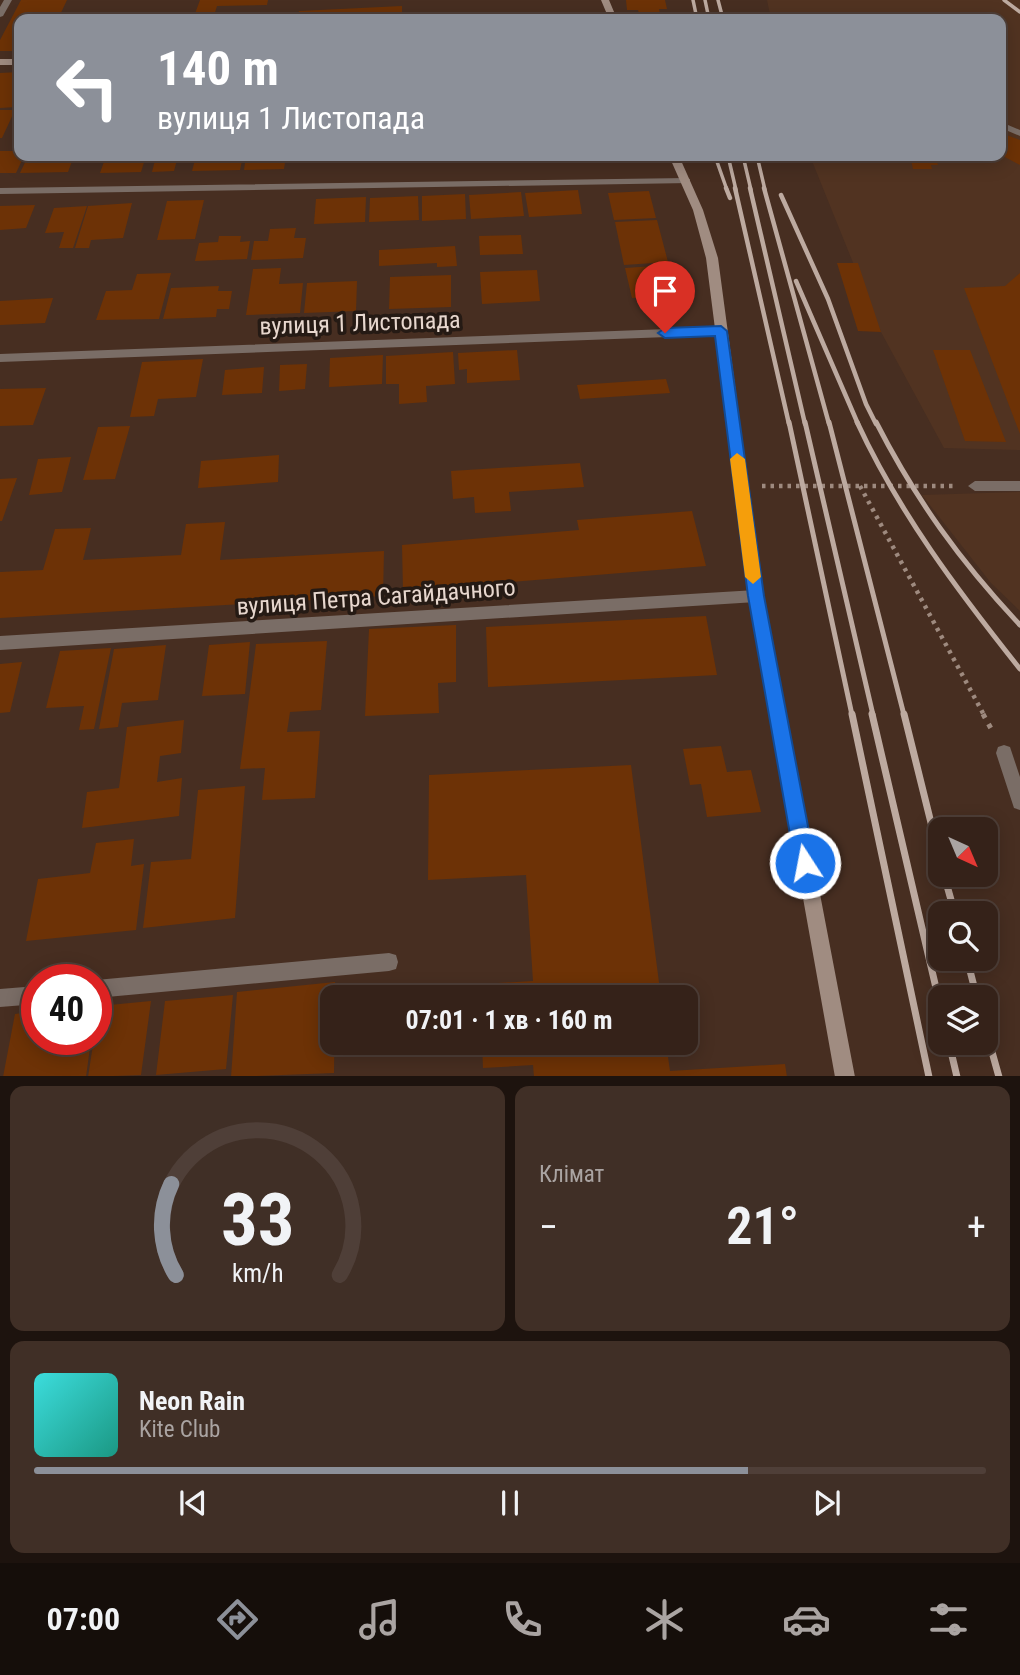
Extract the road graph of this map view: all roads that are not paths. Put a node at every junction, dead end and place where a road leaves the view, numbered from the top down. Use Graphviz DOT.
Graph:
graph roads {
  1 [pos="8,0"];
  2 [pos="0,14"];
  3 [pos="676,161"];
  4 [pos="685,181"];
  5 [pos="0,191"];
  6 [pos="721,331"];
  7 [pos="0,358"];
  8 [pos="975,486"];
  9 [pos="1020,486"];
  10 [pos="756,596"];
  11 [pos="0,643"];
  12 [pos="1004,753"];
  13 [pos="1020,802"];
  14 [pos="389,962"];
  15 [pos="112,988"];
  16 [pos="21,997"];
  17 [pos="0,999"];
  18 [pos="845,1076"];
  1 -- 2 [label="street"];
  3 -- 4 [label="street"];
  4 -- 5 [label="street"];
  4 -- 6 [label="street"];
  6 -- 7 [label="street, вулиця 1 Листопада"];
  6 -- 10 [label="street"];
  8 -- 9 [label="street"];
  10 -- 11 [label="street, вулиця Петра Сагайдачного"];
  10 -- 18 [label="street"];
  12 -- 13 [label="street"];
  14 -- 15 [label="street"];
  16 -- 17 [label="street"];
}
